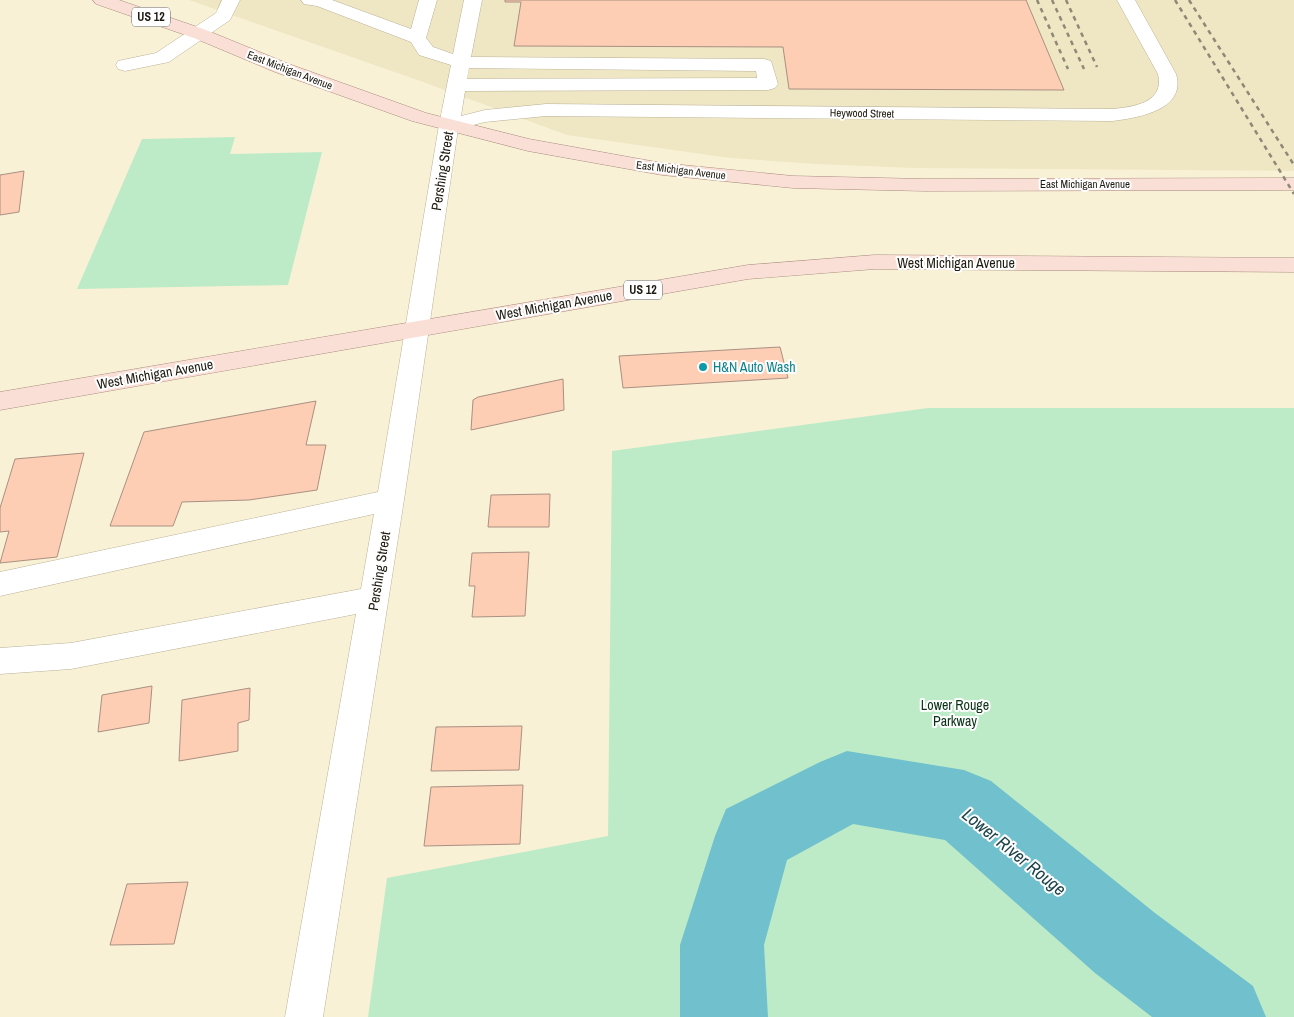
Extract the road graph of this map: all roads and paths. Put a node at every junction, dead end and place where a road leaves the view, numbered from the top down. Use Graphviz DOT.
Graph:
graph roads {
  1 [pos="102,0"];
  2 [pos="231,0"];
  3 [pos="310,0"];
  4 [pos="428,0"];
  5 [pos="473,0"];
  6 [pos="1126,0"];
  7 [pos="200,34"];
  8 [pos="417,38"];
  9 [pos="461,62"];
  10 [pos="125,65"];
  11 [pos="457,85"];
  12 [pos="449,125"];
  13 [pos="1290,184"];
  14 [pos="1294,265"];
  15 [pos="418,328"];
  16 [pos="0,401"];
  17 [pos="390,500"];
  18 [pos="0,584"];
  19 [pos="374,598"];
  20 [pos="0,661"];
  21 [pos="304,1017"];
  1 -- 7 [label="main road, East Michigan Avenue / US 12"];
  2 -- 7 [label="street"];
  3 -- 8 [label="street"];
  4 -- 8 [label="street"];
  5 -- 9 [label="street, Pershing Street"];
  6 -- 12 [label="street, Heywood Street"];
  7 -- 10 [label="street"];
  7 -- 12 [label="main road, East Michigan Avenue / US 12"];
  8 -- 9 [label="street"];
  9 -- 11 [label="street, Pershing Street"];
  9 -- 11 [label="street"];
  11 -- 12 [label="street, Pershing Street"];
  12 -- 13 [label="main road, East Michigan Avenue / US 12"];
  12 -- 15 [label="street, Pershing Street"];
  14 -- 15 [label="main road, West Michigan Avenue / US 12"];
  15 -- 16 [label="main road, West Michigan Avenue / US 12"];
  15 -- 17 [label="street, Pershing Street"];
  17 -- 18 [label="street"];
  17 -- 19 [label="street, Pershing Street"];
  19 -- 20 [label="street"];
  19 -- 21 [label="street, Pershing Street"];
}
